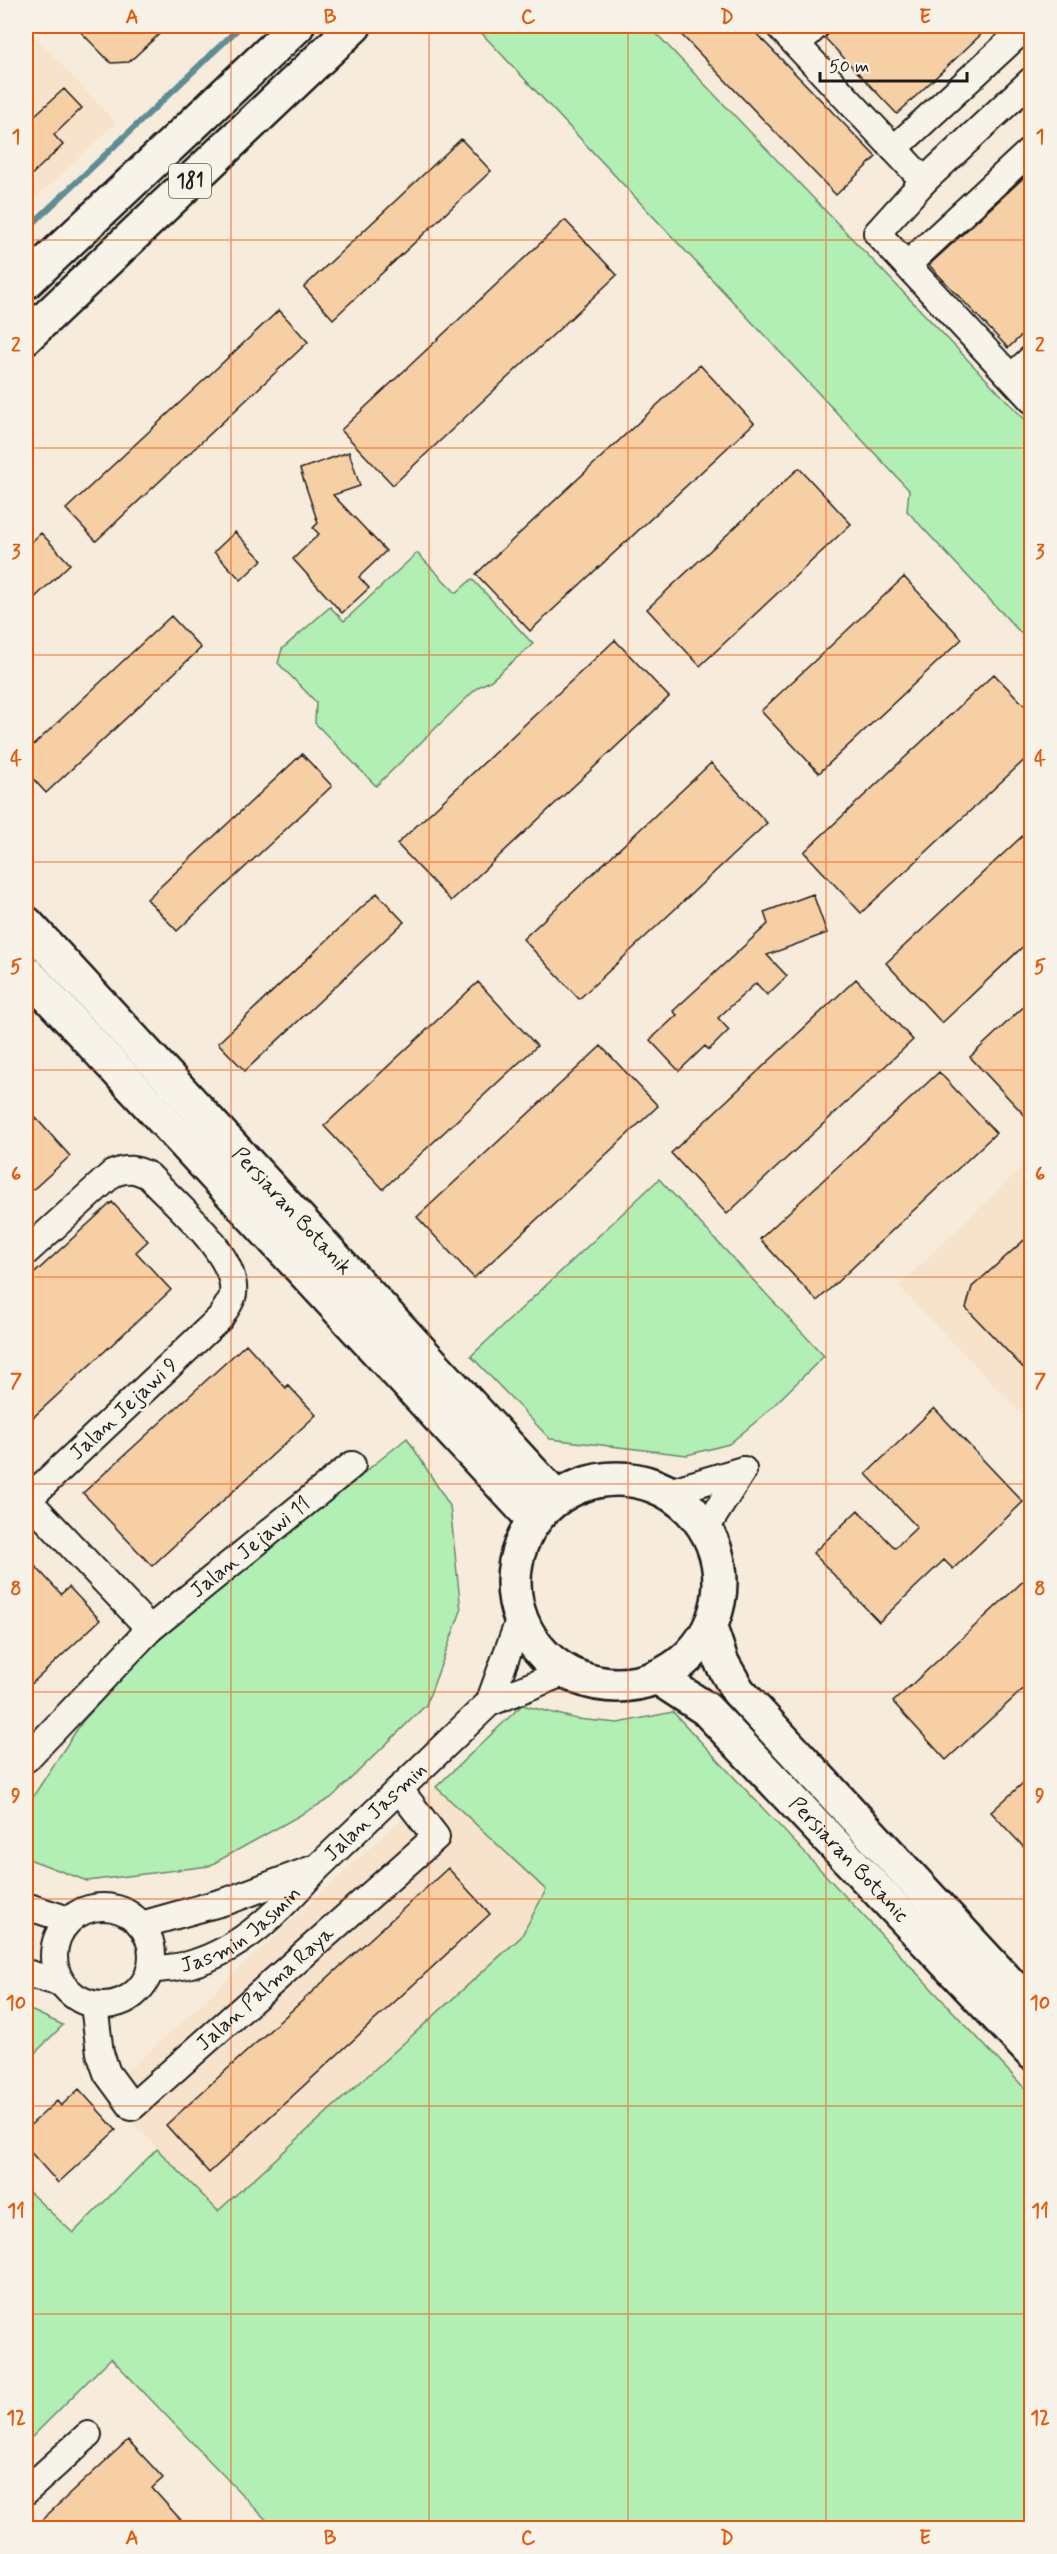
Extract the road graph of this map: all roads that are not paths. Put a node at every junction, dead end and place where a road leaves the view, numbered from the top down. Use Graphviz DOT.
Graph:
graph roads {
  1 [pos="297,26"];
  2 [pos="354,26"];
  3 [pos="779,26"];
  4 [pos="816,26"];
  5 [pos="1027,26"];
  6 [pos="797,44"];
  7 [pos="1032,80"];
  8 [pos="894,149"];
  9 [pos="1032,149"];
  10 [pos="924,181"];
  11 [pos="907,265"];
  12 [pos="26,282"];
  13 [pos="26,337"];
  14 [pos="1032,358"];
  15 [pos="1012,377"];
  16 [pos="1032,400"];
  17 [pos="26,923"];
  18 [pos="26,972"];
  19 [pos="26,1252"];
  20 [pos="351,1465"];
  21 [pos="669,1492"];
  22 [pos="26,1499"];
  23 [pos="545,1509"];
  24 [pos="706,1528"];
  25 [pos="520,1618"];
  26 [pos="710,1628"];
  27 [pos="150,1629"];
  28 [pos="565,1672"];
  29 [pos="657,1677"];
  30 [pos="489,1703"];
  31 [pos="26,1759"];
  32 [pos="399,1790"];
  33 [pos="318,1867"];
  34 [pos="26,1906"];
  35 [pos="69,1920"];
  36 [pos="141,1924"];
  37 [pos="150,1970"];
  38 [pos="26,1973"];
  39 [pos="61,1983"];
  40 [pos="94,2005"];
  41 [pos="1032,2008"];
  42 [pos="1032,2053"];
  43 [pos="88,2435"];
  44 [pos="26,2491"];
  1 -- 12 [label="main road, 181"];
  2 -- 13 [label="main road, 181"];
  3 -- 6 [label="street"];
  4 -- 6 [label="street"];
  5 -- 8 [label="street"];
  6 -- 8 [label="street"];
  7 -- 10 [label="street"];
  8 -- 10 [label="street"];
  9 -- 11 [label="street"];
  10 -- 11 [label="street"];
  11 -- 15 [label="street"];
  14 -- 15 [label="street"];
  15 -- 16 [label="street"];
  17 -- 23 [label="main road, Persiaran Botanik"];
  18 -- 23 [label="main road"];
  19 -- 22 [label="street, Jalan Jejawi 9"];
  20 -- 27 [label="street, Jalan Jejawi 11"];
  21 -- 23 [label="main road"];
  21 -- 24 [label="main road"];
  21 -- 24 [label="street"];
  22 -- 27 [label="street"];
  23 -- 25 [label="main road"];
  24 -- 26 [label="main road"];
  25 -- 28 [label="main road"];
  25 -- 30 [label="street, Jalan Jasmin"];
  26 -- 29 [label="main road"];
  26 -- 41 [label="main road, Persiaran Botanic"];
  27 -- 31 [label="street, Jalan Jejawi 11"];
  28 -- 29 [label="main road"];
  28 -- 30 [label="street, Jalan Jasmin"];
  29 -- 42 [label="main road, Persiaran Botanic"];
  30 -- 32 [label="street, Jalan Jasmin"];
  32 -- 33 [label="street, Jalan Jasmin"];
  32 -- 40 [label="street, Jalan Palma Raya"];
  33 -- 36 [label="street, Jalan Jasmin"];
  33 -- 37 [label="street, Jasmin Jasmin"];
  34 -- 35 [label="street"];
  35 -- 36 [label="street"];
  35 -- 39 [label="street"];
  36 -- 37 [label="street"];
  37 -- 40 [label="street"];
  38 -- 39 [label="street"];
  39 -- 40 [label="street"];
  43 -- 44 [label="street"];
}
